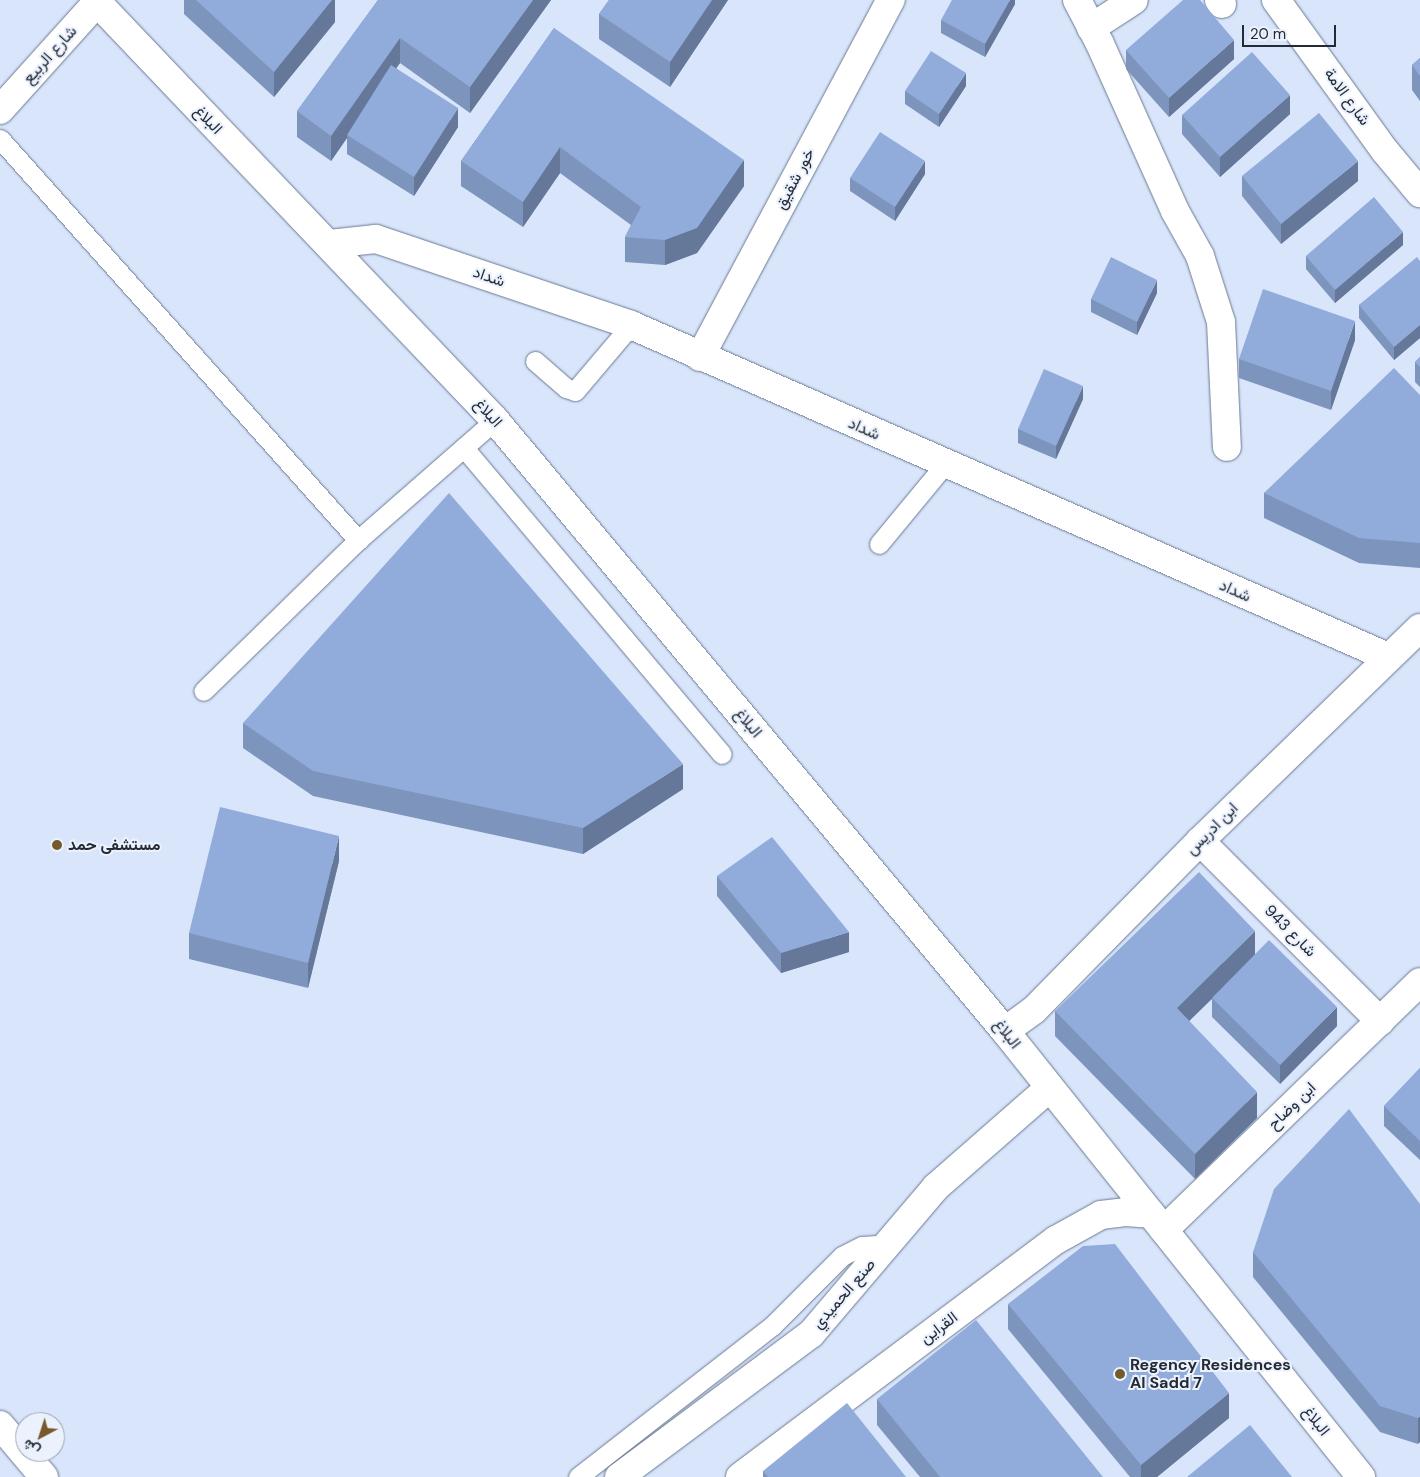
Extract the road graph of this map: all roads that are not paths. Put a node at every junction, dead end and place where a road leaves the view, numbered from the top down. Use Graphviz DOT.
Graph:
graph roads {
  1 [pos="891,0"];
  2 [pos="1077,0"];
  3 [pos="1134,0"];
  4 [pos="1276,0"];
  5 [pos="97,1"];
  6 [pos="1092,28"];
  7 [pos="0,110"];
  8 [pos="0,139"];
  9 [pos="1420,193"];
  10 [pos="329,244"];
  11 [pos="632,325"];
  12 [pos="700,357"];
  13 [pos="535,360"];
  14 [pos="495,420"];
  15 [pos="1227,447"];
  16 [pos="464,448"];
  17 [pos="945,464"];
  18 [pos="358,540"];
  19 [pos="879,544"];
  20 [pos="1420,628"];
  21 [pos="1388,657"];
  22 [pos="203,691"];
  23 [pos="722,754"];
  24 [pos="1200,841"];
  25 [pos="1420,982"];
  26 [pos="1380,1020"];
  27 [pos="1005,1031"];
  28 [pos="1049,1088"];
  29 [pos="1158,1222"];
  30 [pos="888,1244"];
  31 [pos="0,1426"];
  32 [pos="44,1477"];
  33 [pos="578,1477"];
  34 [pos="619,1477"];
  35 [pos="740,1477"];
  36 [pos="1361,1477"];
  1 -- 12 [label="street, خور شقيق"];
  2 -- 6 [label="street"];
  3 -- 6 [label="street"];
  4 -- 9 [label="street, شارع الامة"];
  5 -- 7 [label="street, شارع الربيع"];
  5 -- 10 [label="street, البلاغ"];
  6 -- 15 [label="street"];
  8 -- 18 [label="lane"];
  10 -- 11 [label="street, شداد"];
  10 -- 14 [label="street, البلاغ"];
  11 -- 12 [label="street, شداد"];
  11 -- 13 [label="lane"];
  12 -- 17 [label="street, شداد"];
  14 -- 16 [label="lane"];
  14 -- 27 [label="street, البلاغ"];
  16 -- 18 [label="lane"];
  16 -- 23 [label="lane"];
  17 -- 19 [label="lane"];
  17 -- 21 [label="street, شداد"];
  18 -- 22 [label="lane"];
  20 -- 21 [label="street, ابن ادريس"];
  21 -- 24 [label="street, ابن ادريس"];
  24 -- 26 [label="street, شارع 943"];
  24 -- 27 [label="street, ابن ادريس"];
  25 -- 26 [label="street, ابن وضاح"];
  26 -- 29 [label="street, ابن وضاح"];
  27 -- 28 [label="street, البلاغ"];
  28 -- 29 [label="street, البلاغ"];
  28 -- 30 [label="street, صنع الحميدي"];
  29 -- 35 [label="street, القراين"];
  29 -- 36 [label="street, البلاغ"];
  30 -- 33 [label="lane"];
  30 -- 34 [label="street, صنع الحميدي"];
  31 -- 32 [label="street"];
}
